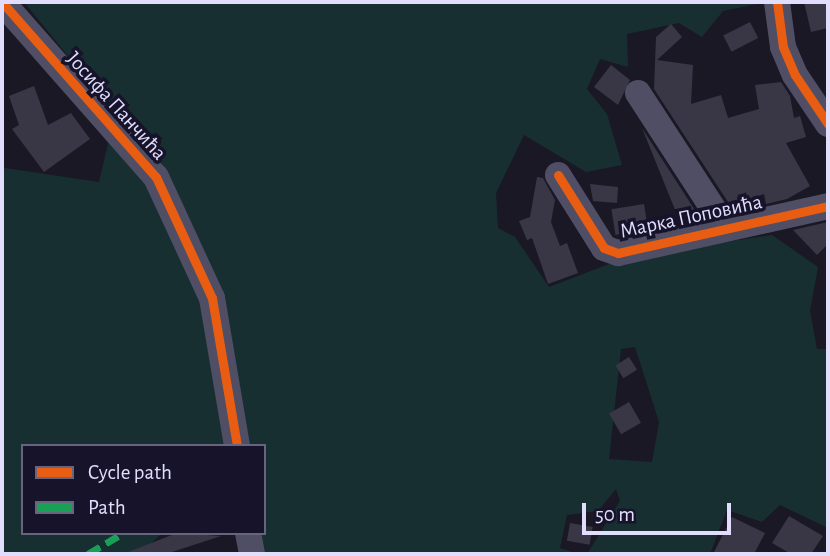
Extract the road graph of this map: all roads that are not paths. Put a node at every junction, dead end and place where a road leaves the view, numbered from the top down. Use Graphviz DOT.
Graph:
graph roads {
  1 [pos="2,2"];
  2 [pos="777,2"];
  3 [pos="638,93"];
  4 [pos="828,124"];
  5 [pos="558,175"];
  6 [pos="828,206"];
  7 [pos="725,227"];
  8 [pos="237,444"];
  9 [pos="248,535"];
  10 [pos="252,554"];
  1 -- 8 [label="street, Јосифа Панчића"];
  2 -- 4 [label="street"];
  3 -- 7 [label="street"];
  5 -- 7 [label="street, Марка Поповића"];
  6 -- 7 [label="street, Марка Поповића"];
  9 -- 10 [label="street"];
}
